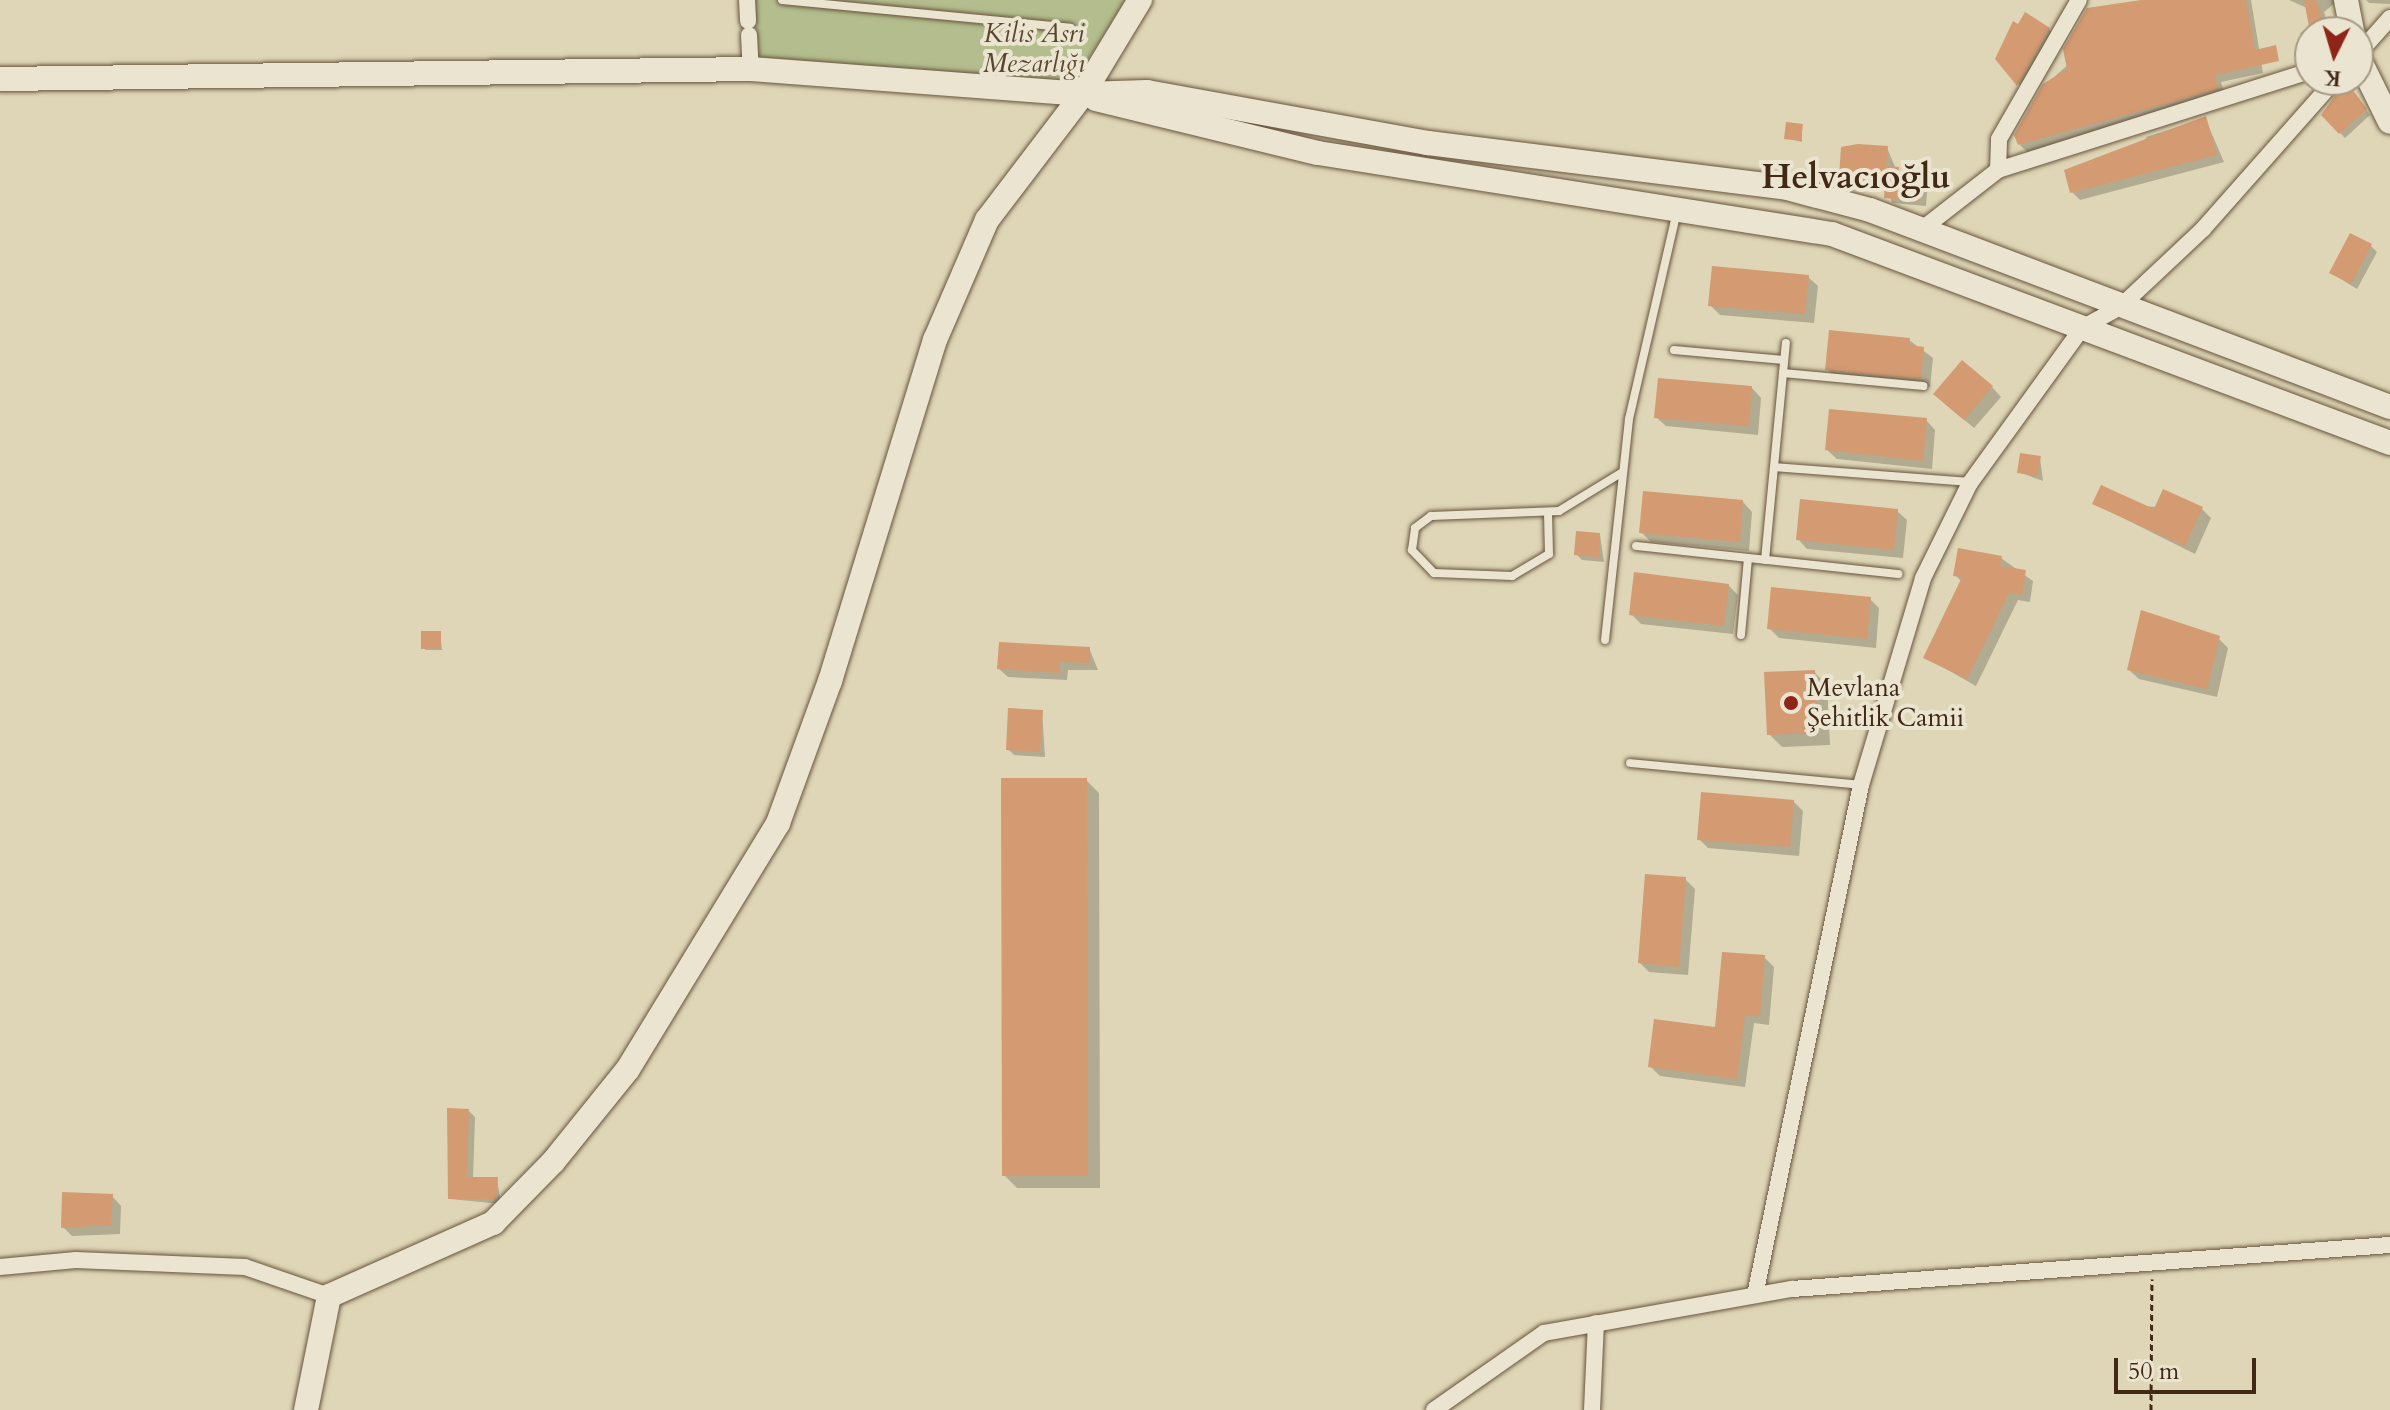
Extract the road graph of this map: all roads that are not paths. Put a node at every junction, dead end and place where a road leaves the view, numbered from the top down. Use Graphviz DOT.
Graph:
graph roads {
  1 [pos="747,0"];
  2 [pos="782,0"];
  3 [pos="1140,0"];
  4 [pos="2079,0"];
  5 [pos="2390,18"];
  6 [pos="1071,28"];
  7 [pos="2374,37"];
  8 [pos="751,69"];
  9 [pos="2294,76"];
  10 [pos="0,79"];
  11 [pos="2374,84"];
  12 [pos="1083,94"];
  13 [pos="2321,96"];
  14 [pos="2384,102"];
  15 [pos="2390,122"];
  16 [pos="1998,170"];
  17 [pos="1678,206"];
  18 [pos="1921,230"];
  19 [pos="2120,307"];
  20 [pos="2082,328"];
  21 [pos="1786,343"];
  22 [pos="1674,350"];
  23 [pos="1784,360"];
  24 [pos="1783,373"];
  25 [pos="1923,386"];
  26 [pos="2390,407"];
  27 [pos="2390,443"];
  28 [pos="1774,467"];
  29 [pos="1621,473"];
  30 [pos="1970,483"];
  31 [pos="1548,513"];
  32 [pos="1636,546"];
  33 [pos="1748,558"];
  34 [pos="1765,560"];
  35 [pos="1899,574"];
  36 [pos="1741,635"];
  37 [pos="1605,640"];
  38 [pos="1630,763"];
  39 [pos="1861,785"];
  40 [pos="2390,1245"];
  41 [pos="0,1267"];
  42 [pos="1755,1295"];
  43 [pos="329,1296"];
  44 [pos="1596,1323"];
  45 [pos="306,1410"];
  46 [pos="1434,1410"];
  47 [pos="1592,1410"];
  1 -- 8 [label="street"];
  2 -- 6 [label="lane"];
  3 -- 12 [label="street"];
  4 -- 16 [label="street"];
  5 -- 7 [label="street"];
  8 -- 10 [label="street"];
  8 -- 12 [label="street"];
  9 -- 16 [label="street"];
  11 -- 14 [label="street"];
  12 -- 17 [label="street"];
  12 -- 18 [label="street"];
  12 -- 43 [label="street"];
  13 -- 19 [label="street"];
  14 -- 15 [label="street"];
  16 -- 18 [label="street"];
  17 -- 20 [label="street"];
  17 -- 29 [label="lane"];
  18 -- 19 [label="street"];
  19 -- 20 [label="street"];
  19 -- 26 [label="street"];
  20 -- 27 [label="street"];
  20 -- 30 [label="street"];
  21 -- 23 [label="lane"];
  22 -- 23 [label="lane"];
  23 -- 24 [label="lane"];
  24 -- 25 [label="lane"];
  24 -- 28 [label="lane"];
  28 -- 30 [label="lane"];
  28 -- 34 [label="lane"];
  29 -- 31 [label="lane"];
  29 -- 37 [label="lane"];
  30 -- 39 [label="street"];
  31 -- 31 [label="lane"];
  32 -- 33 [label="lane"];
  33 -- 34 [label="lane"];
  33 -- 36 [label="lane"];
  34 -- 35 [label="lane"];
  38 -- 39 [label="lane"];
  39 -- 42 [label="street"];
  40 -- 42 [label="street"];
  41 -- 43 [label="street"];
  42 -- 44 [label="street"];
  43 -- 45 [label="street"];
  44 -- 46 [label="street"];
  44 -- 47 [label="street"];
}
